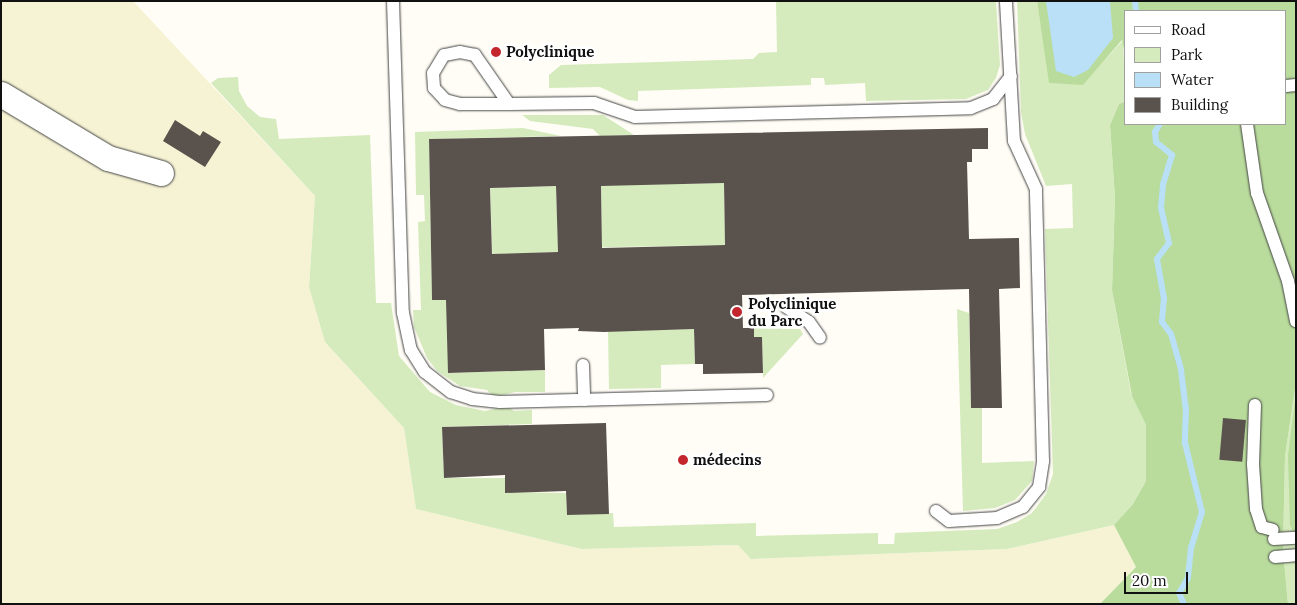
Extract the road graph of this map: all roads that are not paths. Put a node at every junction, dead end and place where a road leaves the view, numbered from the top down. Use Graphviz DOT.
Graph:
graph roads {
  1 [pos="393,1"];
  2 [pos="1006,1"];
  3 [pos="1011,76"];
  4 [pos="1,94"];
  5 [pos="509,104"];
  6 [pos="1247,125"];
  7 [pos="161,172"];
  8 [pos="786,307"];
  9 [pos="1296,321"];
  10 [pos="820,338"];
  11 [pos="583,365"];
  12 [pos="767,395"];
  13 [pos="584,400"];
  14 [pos="1255,405"];
  15 [pos="936,511"];
  16 [pos="1296,538"];
  17 [pos="1296,555"];
  18 [pos="1275,557"];
  1 -- 13 [label="lane"];
  2 -- 3 [label="lane"];
  3 -- 5 [label="lane"];
  3 -- 15 [label="lane"];
  4 -- 7 [label="street"];
  5 -- 5 [label="lane"];
  6 -- 9 [label="lane"];
  8 -- 10 [label="lane"];
  11 -- 13 [label="lane"];
  12 -- 13 [label="lane"];
  14 -- 16 [label="lane"];
  17 -- 18 [label="lane"];
}
